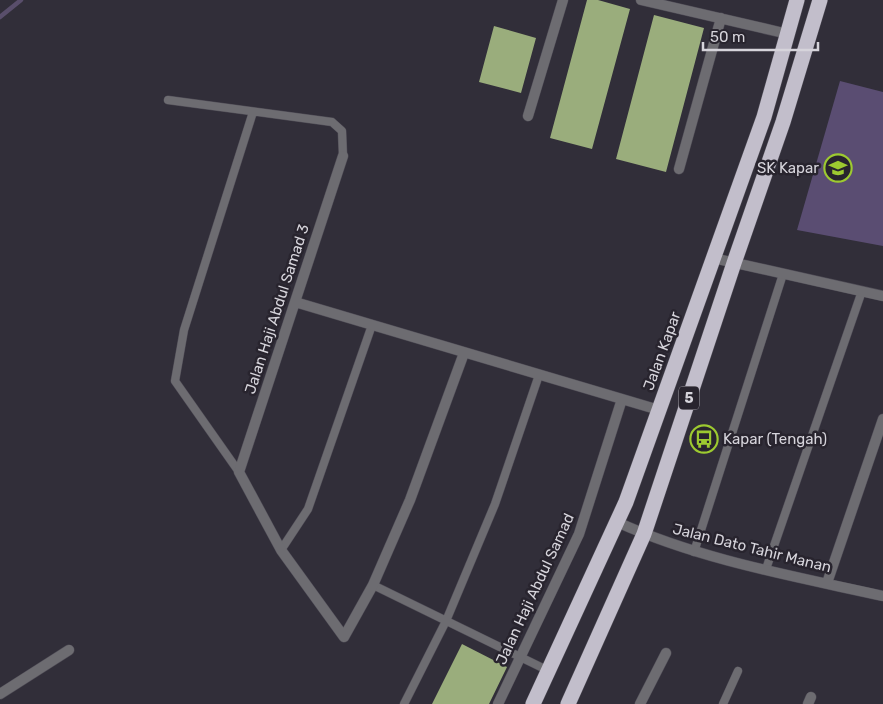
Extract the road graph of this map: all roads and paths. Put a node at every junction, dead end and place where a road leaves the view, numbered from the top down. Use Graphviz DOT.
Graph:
graph roads {
  1 [pos="563,0"];
  2 [pos="641,0"];
  3 [pos="798,0"];
  4 [pos="820,0"];
  5 [pos="721,18"];
  6 [pos="788,34"];
  7 [pos="168,100"];
  8 [pos="253,112"];
  9 [pos="528,116"];
  10 [pos="343,156"];
  11 [pos="679,168"];
  12 [pos="714,258"];
  13 [pos="734,262"];
  14 [pos="784,274"];
  15 [pos="862,291"];
  16 [pos="883,296"];
  17 [pos="295,302"];
  18 [pos="372,325"];
  19 [pos="464,352"];
  20 [pos="539,375"];
  21 [pos="622,400"];
  22 [pos="659,410"];
  23 [pos="883,419"];
  24 [pos="239,472"];
  25 [pos="617,522"];
  26 [pos="644,534"];
  27 [pos="281,550"];
  28 [pos="694,552"];
  29 [pos="766,569"];
  30 [pos="827,583"];
  31 [pos="374,585"];
  32 [pos="883,596"];
  33 [pos="446,621"];
  34 [pos="69,650"];
  35 [pos="666,653"];
  36 [pos="521,658"];
  37 [pos="549,671"];
  38 [pos="738,671"];
  39 [pos="0,694"];
  40 [pos="404,704"];
  41 [pos="498,704"];
  42 [pos="533,704"];
  43 [pos="568,704"];
  44 [pos="640,704"];
  45 [pos="723,704"];
  1 -- 9 [label="street"];
  2 -- 5 [label="street"];
  3 -- 6 [label="highway, Jalan Kapar / 5"];
  4 -- 13 [label="highway, 5"];
  5 -- 6 [label="street"];
  5 -- 11 [label="street"];
  6 -- 12 [label="highway, Jalan Kapar / 5"];
  7 -- 8 [label="lane"];
  8 -- 10 [label="lane"];
  8 -- 24 [label="lane"];
  10 -- 17 [label="street, Jalan Haji Abdul Samad 3"];
  12 -- 13 [label="street"];
  12 -- 22 [label="highway, Jalan Kapar / 5"];
  13 -- 14 [label="street"];
  13 -- 26 [label="highway, 5"];
  14 -- 15 [label="street"];
  14 -- 28 [label="lane"];
  15 -- 16 [label="street"];
  15 -- 29 [label="lane"];
  17 -- 18 [label="street"];
  17 -- 24 [label="street, Jalan Haji Abdul Samad 3"];
  18 -- 19 [label="street"];
  18 -- 27 [label="lane"];
  19 -- 20 [label="street"];
  19 -- 31 [label="street"];
  20 -- 21 [label="street"];
  20 -- 33 [label="lane"];
  21 -- 22 [label="street"];
  21 -- 36 [label="street, Jalan Haji Abdul Samad"];
  22 -- 25 [label="highway, Jalan Kapar / 5"];
  23 -- 30 [label="street"];
  24 -- 27 [label="street"];
  25 -- 26 [label="street, Jalan Dato Tahir Manan"];
  25 -- 37 [label="highway, Jalan Kapar / 5"];
  26 -- 28 [label="street, Jalan Dato Tahir Manan"];
  26 -- 43 [label="highway, 5"];
  27 -- 31 [label="street"];
  28 -- 29 [label="street, Jalan Dato Tahir Manan"];
  29 -- 30 [label="street, Jalan Dato Tahir Manan"];
  30 -- 32 [label="street, Jalan Dato Tahir Manan"];
  31 -- 33 [label="lane"];
  33 -- 36 [label="lane"];
  33 -- 40 [label="lane"];
  34 -- 39 [label="street"];
  35 -- 44 [label="street"];
  36 -- 37 [label="lane"];
  36 -- 41 [label="street, Jalan Haji Abdul Samad"];
  37 -- 42 [label="highway, Jalan Kapar / 5"];
  38 -- 45 [label="lane"];
}
